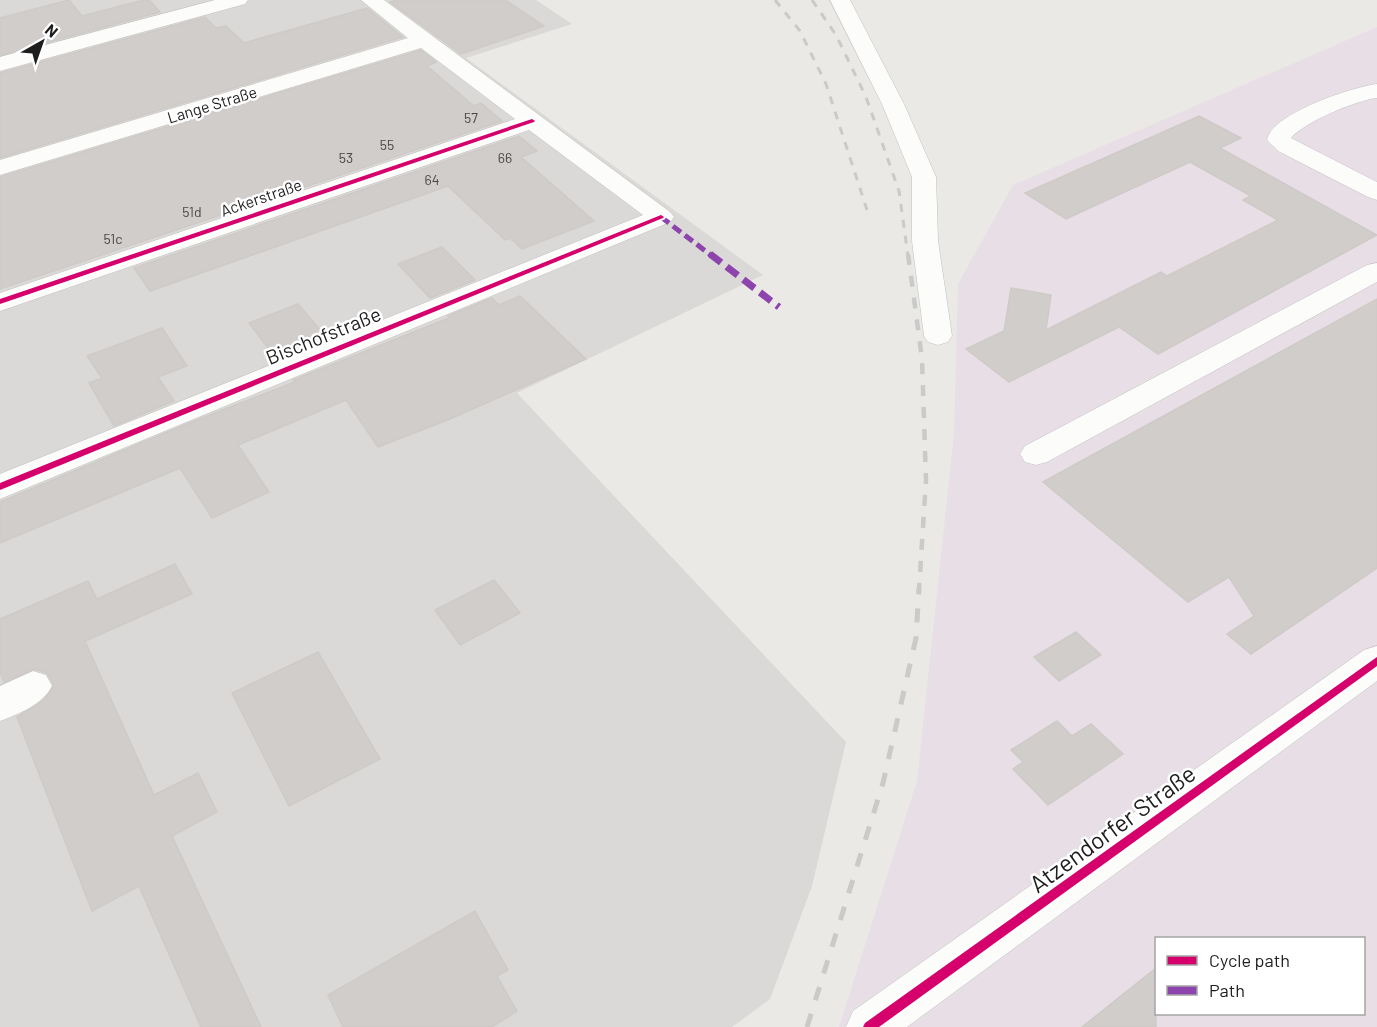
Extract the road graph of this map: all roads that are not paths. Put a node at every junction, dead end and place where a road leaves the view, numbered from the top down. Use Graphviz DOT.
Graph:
graph roads {
  1 [pos="238,0"];
  2 [pos="371,0"];
  3 [pos="840,0"];
  4 [pos="424,40"];
  5 [pos="0,64"];
  6 [pos="1377,91"];
  7 [pos="532,121"];
  8 [pos="0,168"];
  9 [pos="1377,192"];
  10 [pos="1377,271"];
  11 [pos="0,302"];
  12 [pos="938,336"];
  13 [pos="1036,454"];
  14 [pos="0,487"];
  15 [pos="1377,661"];
  16 [pos="33,686"];
  17 [pos="0,705"];
  18 [pos="869,1027"];
  1 -- 5 [label="street"];
  2 -- 4 [label="street"];
  3 -- 12 [label="street"];
  4 -- 7 [label="street"];
  4 -- 8 [label="street, Lange Straße"];
  6 -- 9 [label="street"];
  7 -- 11 [label="street, Ackerstraße"];
  7 -- 14 [label="street, Bischofstraße"];
  10 -- 13 [label="street"];
  15 -- 18 [label="street, Atzendorfer Straße"];
  16 -- 17 [label="street"];
}
